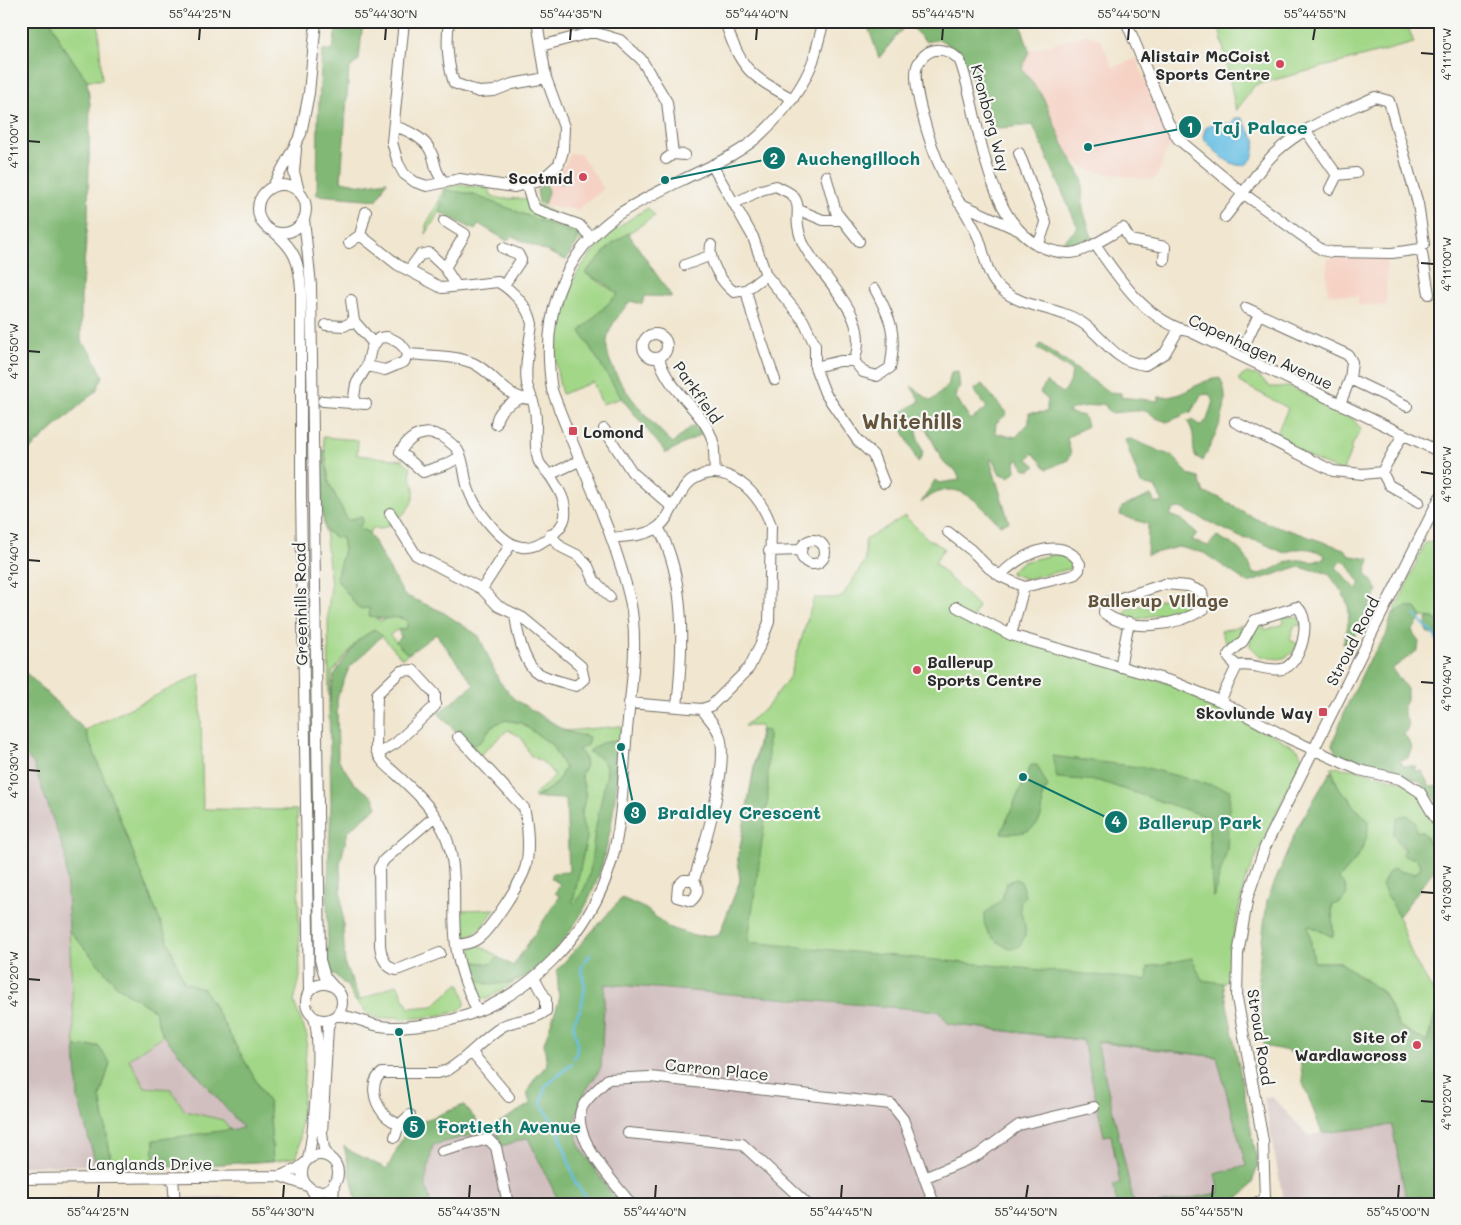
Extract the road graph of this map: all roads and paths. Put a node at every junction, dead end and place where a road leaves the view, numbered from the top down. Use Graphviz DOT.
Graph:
graph roads {
  1 [pos="316,21"];
  2 [pos="404,21"];
  3 [pos="449,21"];
  4 [pos="537,21"];
  5 [pos="725,21"];
  6 [pos="824,21"];
  7 [pos="1126,21"];
  8 [pos="1437,21"];
  9 [pos="1440,30"];
  10 [pos="541,46"];
  11 [pos="546,78"];
  12 [pos="792,99"];
  13 [pos="394,127"];
  14 [pos="1306,130"];
  15 [pos="296,146"];
  16 [pos="1019,154"];
  17 [pos="685,155"];
  18 [pos="712,165"];
  19 [pos="1356,173"];
  20 [pos="1337,175"];
  21 [pos="826,176"];
  22 [pos="444,182"];
  23 [pos="527,185"];
  24 [pos="273,186"];
  25 [pos="1330,189"];
  26 [pos="299,191"];
  27 [pos="1244,194"];
  28 [pos="735,203"];
  29 [pos="958,203"];
  30 [pos="799,210"];
  31 [pos="366,212"];
  32 [pos="1225,217"];
  33 [pos="304,219"];
  34 [pos="842,220"];
  35 [pos="444,221"];
  36 [pos="1018,230"];
  37 [pos="274,232"];
  38 [pos="360,235"];
  39 [pos="592,238"];
  40 [pos="859,241"];
  41 [pos="349,243"];
  42 [pos="1095,244"];
  43 [pos="711,245"];
  44 [pos="1038,246"];
  45 [pos="503,248"];
  46 [pos="1420,249"];
  47 [pos="709,256"];
  48 [pos="1164,260"];
  49 [pos="685,265"];
  50 [pos="445,268"];
  51 [pos="409,270"];
  52 [pos="766,275"];
  53 [pos="456,285"];
  54 [pos="504,286"];
  55 [pos="875,289"];
  56 [pos="746,290"];
  57 [pos="1429,294"];
  58 [pos="351,300"];
  59 [pos="1246,308"];
  60 [pos="1259,314"];
  61 [pos="354,321"];
  62 [pos="326,325"];
  63 [pos="1179,329"];
  64 [pos="374,344"];
  65 [pos="1245,344"];
  66 [pos="408,354"];
  67 [pos="659,358"];
  68 [pos="854,361"];
  69 [pos="367,366"];
  70 [pos="815,367"];
  71 [pos="1350,379"];
  72 [pos="775,380"];
  73 [pos="519,399"];
  74 [pos="531,399"];
  75 [pos="323,401"];
  76 [pos="353,404"];
  77 [pos="366,404"];
  78 [pos="1340,404"];
  79 [pos="1407,406"];
  80 [pos="494,418"];
  81 [pos="1235,422"];
  82 [pos="604,429"];
  83 [pos="1403,434"];
  84 [pos="1440,452"];
  85 [pos="460,457"];
  86 [pos="579,461"];
  87 [pos="1382,472"];
  88 [pos="715,473"];
  89 [pos="549,475"];
  90 [pos="884,483"];
  91 [pos="1440,497"];
  92 [pos="1419,502"];
  93 [pos="672,507"];
  94 [pos="390,513"];
  95 [pos="658,527"];
  96 [pos="948,532"];
  97 [pos="550,535"];
  98 [pos="612,538"];
  99 [pos="511,544"];
  100 [pos="800,550"];
  101 [pos="769,551"];
  102 [pos="1000,576"];
  103 [pos="1024,587"];
  104 [pos="482,589"];
  105 [pos="610,597"];
  106 [pos="958,607"];
  107 [pos="515,614"];
  108 [pos="1130,622"];
  109 [pos="1011,635"];
  110 [pos="1237,666"];
  111 [pos="1120,667"];
  112 [pos="1220,701"];
  113 [pos="630,703"];
  114 [pos="676,707"];
  115 [pos="702,709"];
  116 [pos="458,737"];
  117 [pos="1312,749"];
  118 [pos="378,754"];
  119 [pos="435,816"];
  120 [pos="1440,826"];
  121 [pos="694,880"];
  122 [pos="456,945"];
  123 [pos="440,953"];
  124 [pos="534,977"];
  125 [pos="333,986"];
  126 [pos="309,991"];
  127 [pos="342,997"];
  128 [pos="477,1011"];
  129 [pos="314,1018"];
  130 [pos="333,1018"];
  131 [pos="362,1019"];
  132 [pos="472,1053"];
  133 [pos="509,1097"];
  134 [pos="1094,1107"];
  135 [pos="410,1115"];
  136 [pos="398,1124"];
  137 [pos="628,1133"];
  138 [pos="395,1137"];
  139 [pos="442,1151"];
  140 [pos="329,1157"];
  141 [pos="306,1161"];
  142 [pos="280,1176"];
  143 [pos="173,1178"];
  144 [pos="924,1178"];
  145 [pos="21,1179"];
  146 [pos="334,1183"];
  147 [pos="310,1187"];
  148 [pos="1267,1201"];
  149 [pos="175,1204"];
  150 [pos="320,1204"];
  151 [pos="333,1204"];
  152 [pos="508,1204"];
  153 [pos="631,1204"];
  154 [pos="807,1204"];
  155 [pos="934,1204"];
  156 [pos="1252,1204"];
  1 -- 15 [label="street"];
  2 -- 13 [label="street"];
  3 -- 11 [label="street"];
  4 -- 10 [label="street"];
  5 -- 12 [label="street"];
  6 -- 12 [label="street"];
  7 -- 27 [label="street"];
  8 -- 9 [label="street"];
  10 -- 11 [label="street"];
  10 -- 17 [label="street"];
  11 -- 23 [label="street"];
  12 -- 18 [label="street"];
  13 -- 22 [label="street"];
  13 -- 22 [label="street"];
  14 -- 20 [label="street"];
  14 -- 27 [label="street"];
  14 -- 46 [label="street"];
  15 -- 24 [label="street"];
  15 -- 26 [label="street"];
  16 -- 44 [label="street"];
  18 -- 28 [label="street"];
  18 -- 39 [label="street"];
  19 -- 20 [label="street"];
  20 -- 25 [label="street"];
  21 -- 34 [label="street"];
  22 -- 23 [label="street"];
  23 -- 39 [label="street"];
  24 -- 26 [label="street"];
  24 -- 37 [label="street"];
  26 -- 33 [label="street"];
  27 -- 32 [label="street"];
  27 -- 46 [label="street"];
  28 -- 30 [label="street"];
  28 -- 52 [label="street"];
  29 -- 36 [label="street"];
  29 -- 36 [label="street, Kronborg Way"];
  29 -- 63 [label="street"];
  30 -- 34 [label="street"];
  30 -- 68 [label="street"];
  31 -- 38 [label="street"];
  33 -- 37 [label="street"];
  33 -- 125 [label="street, Greenhills Road"];
  34 -- 40 [label="street"];
  35 -- 50 [label="street"];
  36 -- 44 [label="street, Kronborg Way"];
  37 -- 126 [label="street, Greenhills Road"];
  38 -- 41 [label="street"];
  38 -- 51 [label="street"];
  39 -- 86 [label="street"];
  42 -- 44 [label="street, Kronborg Way"];
  42 -- 48 [label="street, Kronborg Way"];
  42 -- 63 [label="street, Copenhagen Avenue"];
  43 -- 47 [label="street"];
  45 -- 54 [label="street"];
  46 -- 57 [label="street"];
  47 -- 49 [label="street"];
  47 -- 56 [label="street"];
  50 -- 51 [label="street"];
  50 -- 53 [label="street"];
  51 -- 53 [label="street"];
  52 -- 56 [label="street"];
  52 -- 70 [label="street"];
  53 -- 54 [label="street"];
  54 -- 74 [label="street"];
  55 -- 68 [label="street"];
  56 -- 72 [label="street"];
  58 -- 61 [label="street"];
  59 -- 60 [label="street"];
  60 -- 65 [label="street"];
  60 -- 71 [label="street"];
  61 -- 62 [label="street"];
  61 -- 64 [label="street"];
  63 -- 78 [label="street, Copenhagen Avenue"];
  64 -- 66 [label="street"];
  64 -- 69 [label="street"];
  66 -- 69 [label="street"];
  66 -- 73 [label="street"];
  67 -- 88 [label="street, Parkfield"];
  68 -- 70 [label="street"];
  69 -- 76 [label="street"];
  70 -- 90 [label="street"];
  71 -- 78 [label="street"];
  71 -- 79 [label="street"];
  73 -- 74 [label="street"];
  73 -- 80 [label="street"];
  74 -- 89 [label="street"];
  75 -- 76 [label="street"];
  76 -- 77 [label="street"];
  78 -- 83 [label="street, Copenhagen Avenue"];
  81 -- 87 [label="street"];
  82 -- 93 [label="street"];
  83 -- 84 [label="street, Copenhagen Avenue"];
  83 -- 87 [label="street"];
  85 -- 85 [label="street"];
  85 -- 99 [label="street"];
  86 -- 89 [label="street"];
  86 -- 98 [label="street"];
  87 -- 92 [label="street"];
  88 -- 93 [label="street"];
  88 -- 101 [label="street"];
  89 -- 97 [label="street"];
  91 -- 117 [label="street, Stroud Road"];
  93 -- 95 [label="street"];
  94 -- 104 [label="street"];
  95 -- 98 [label="street"];
  95 -- 114 [label="street"];
  96 -- 102 [label="street"];
  97 -- 99 [label="street"];
  97 -- 105 [label="street"];
  98 -- 113 [label="street"];
  99 -- 104 [label="street"];
  100 -- 101 [label="street"];
  101 -- 115 [label="street"];
  102 -- 103 [label="street"];
  102 -- 103 [label="street"];
  103 -- 109 [label="street"];
  104 -- 107 [label="street"];
  106 -- 109 [label="street"];
  107 -- 107 [label="street"];
  108 -- 108 [label="street"];
  108 -- 111 [label="street"];
  109 -- 111 [label="street"];
  110 -- 110 [label="street"];
  110 -- 112 [label="street"];
  111 -- 112 [label="street"];
  112 -- 117 [label="street"];
  113 -- 114 [label="street"];
  113 -- 124 [label="street"];
  114 -- 115 [label="street"];
  115 -- 121 [label="street"];
  116 -- 122 [label="street"];
  117 -- 120 [label="street"];
  117 -- 148 [label="street, Stroud Road"];
  118 -- 118 [label="street"];
  118 -- 119 [label="street"];
  119 -- 122 [label="street"];
  119 -- 123 [label="street"];
  122 -- 128 [label="street"];
  124 -- 128 [label="street"];
  124 -- 132 [label="street"];
  125 -- 126 [label="street"];
  125 -- 127 [label="street"];
  126 -- 129 [label="street"];
  127 -- 130 [label="street"];
  127 -- 131 [label="street"];
  128 -- 131 [label="street"];
  129 -- 130 [label="street"];
  129 -- 141 [label="street"];
  130 -- 131 [label="street"];
  130 -- 140 [label="street"];
  132 -- 133 [label="street"];
  132 -- 136 [label="street"];
  134 -- 144 [label="street"];
  135 -- 136 [label="street"];
  136 -- 138 [label="street"];
  137 -- 154 [label="street"];
  139 -- 152 [label="street"];
  140 -- 141 [label="street"];
  140 -- 146 [label="street"];
  141 -- 142 [label="street, Langlands Drive"];
  141 -- 147 [label="street"];
  142 -- 143 [label="street, Langlands Drive"];
  142 -- 147 [label="street, Langlands Drive"];
  143 -- 145 [label="street, Langlands Drive"];
  143 -- 149 [label="street"];
  144 -- 153 [label="street, Carron Place"];
  144 -- 155 [label="street, Carron Place"];
  146 -- 147 [label="street"];
  146 -- 151 [label="street"];
  147 -- 150 [label="street"];
  148 -- 156 [label="street"];
}
